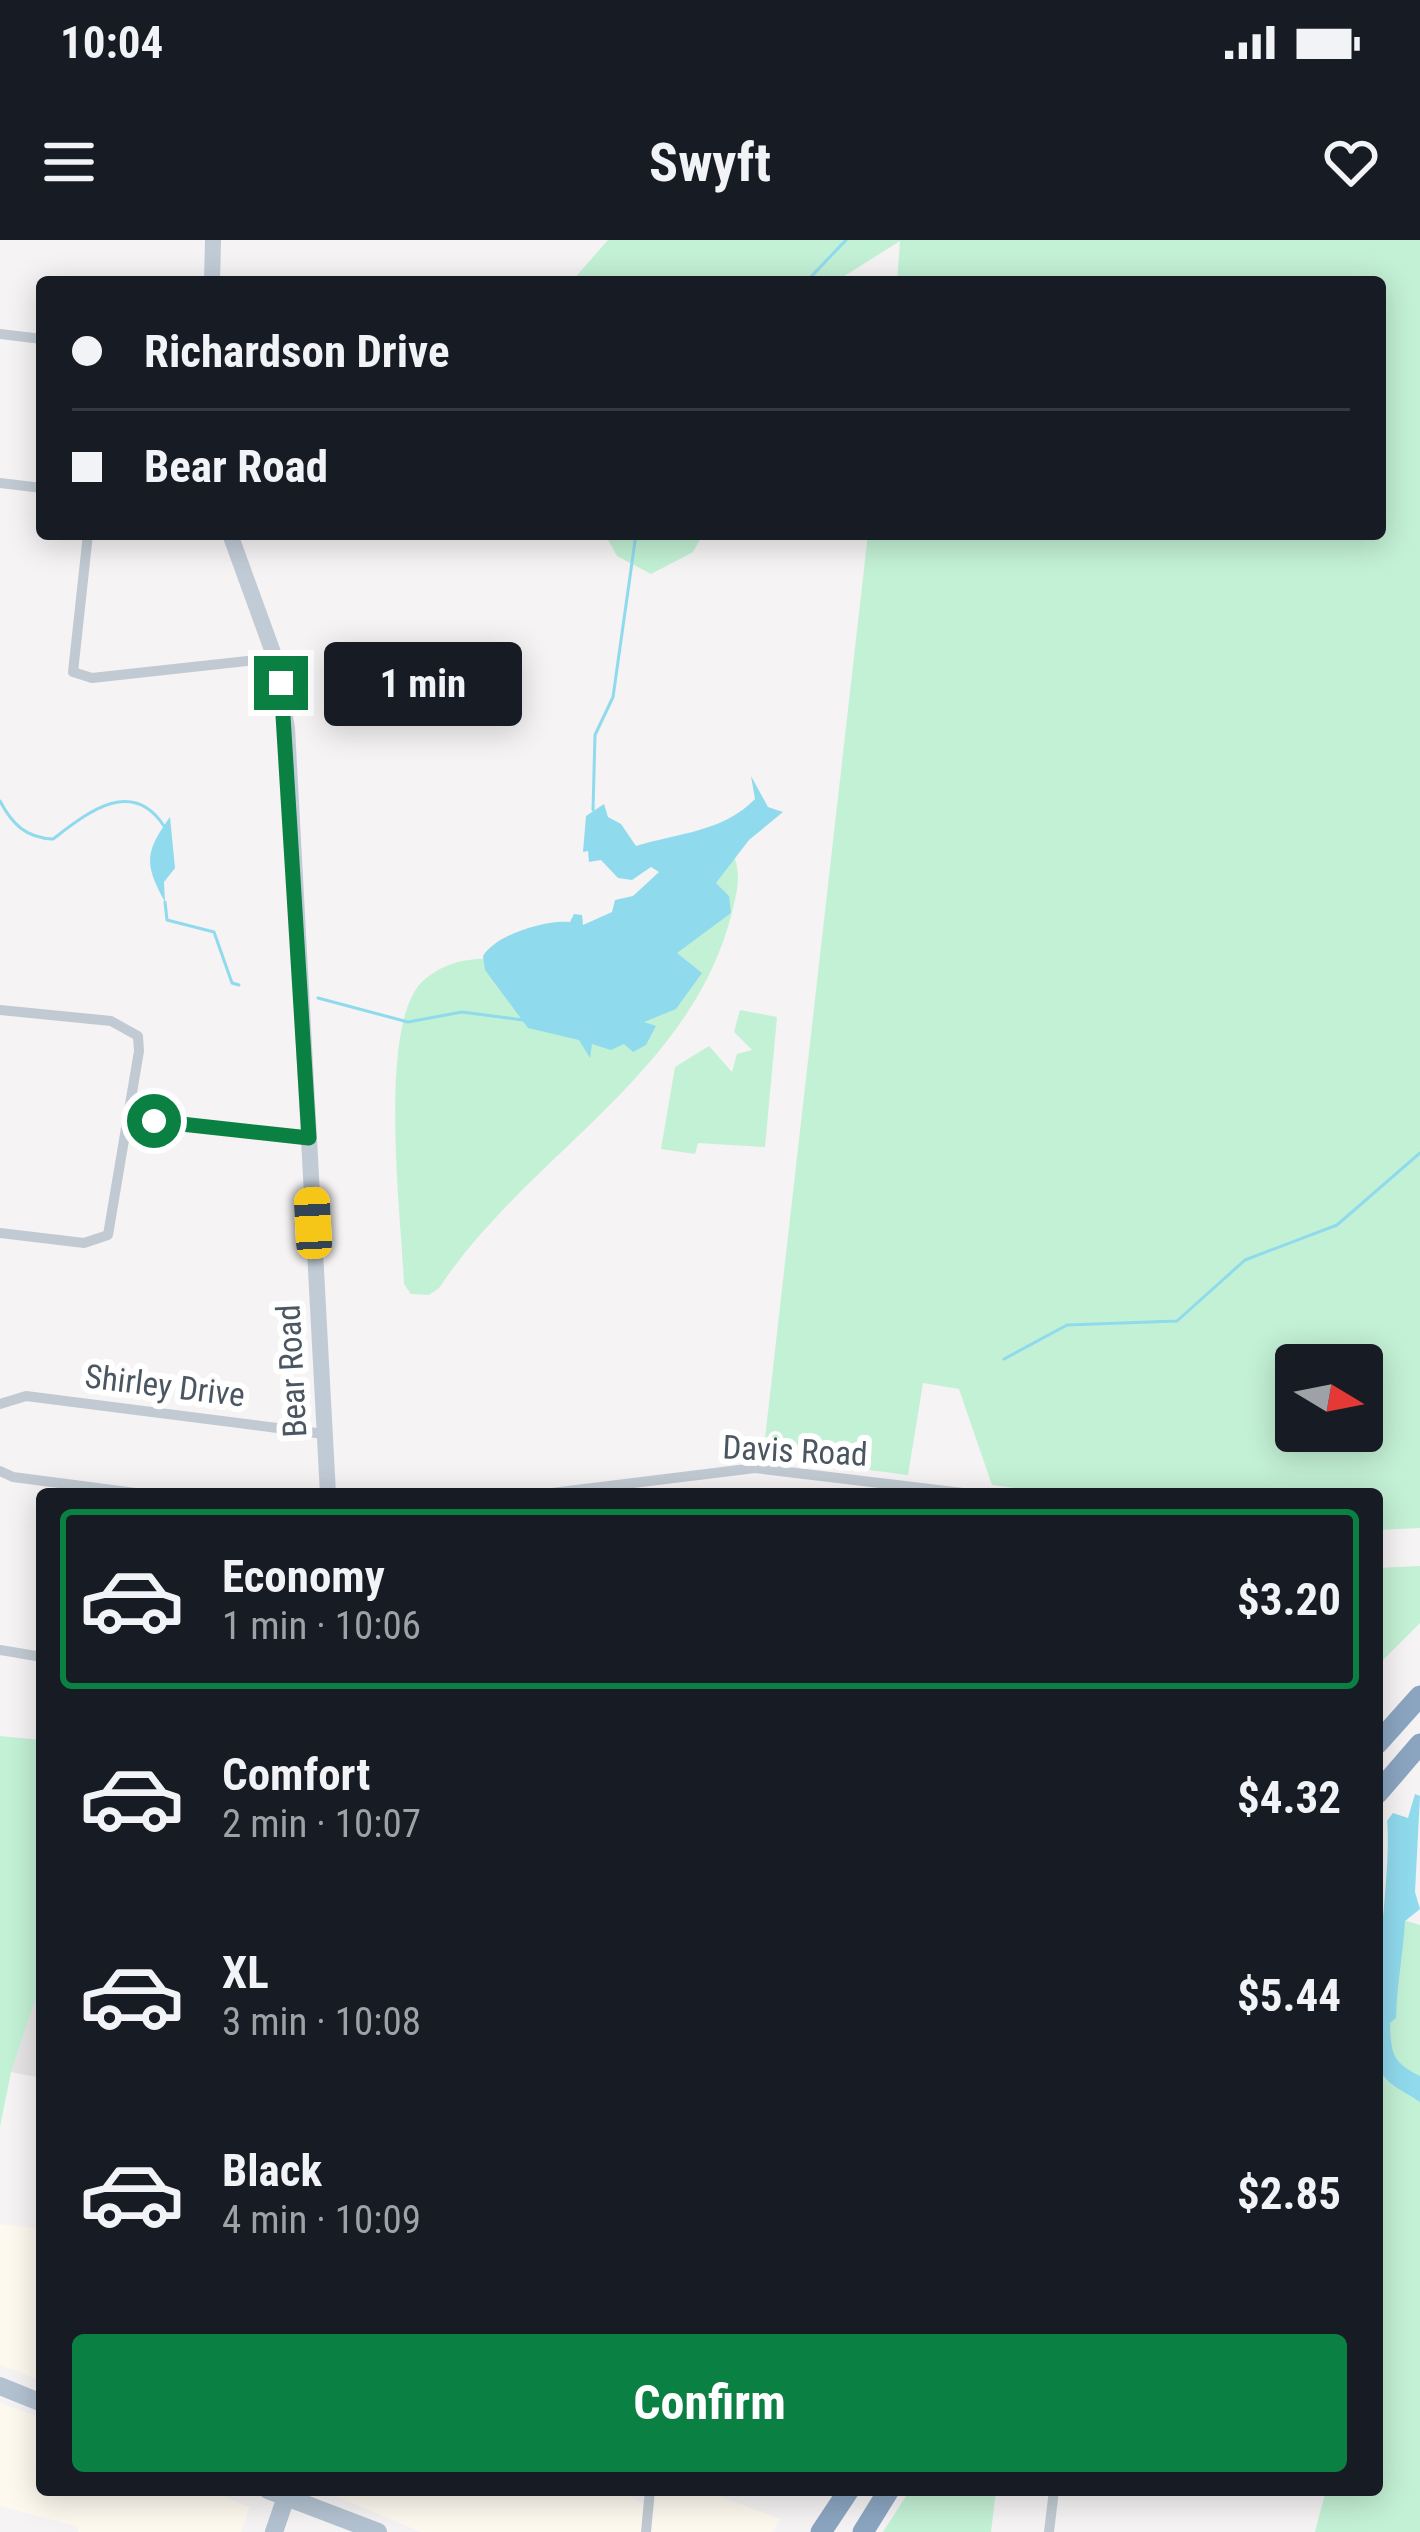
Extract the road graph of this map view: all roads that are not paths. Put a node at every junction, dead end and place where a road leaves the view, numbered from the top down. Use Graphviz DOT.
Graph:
graph roads {
  1 [pos="213,240"];
  2 [pos="212,276"];
  3 [pos="0,334"];
  4 [pos="36,338"];
  5 [pos="0,483"];
  6 [pos="36,487"];
  7 [pos="87,540"];
  8 [pos="232,540"];
  9 [pos="275,658"];
  10 [pos="1,1010"];
  11 [pos="0,1027"];
  12 [pos="129,1118"];
  13 [pos="309,1138"];
  14 [pos="0,1232"];
  15 [pos="0,1404"];
  16 [pos="324,1434"];
  17 [pos="0,1471"];
  18 [pos="94,1488"];
  19 [pos="328,1488"];
  20 [pos="592,1488"];
  21 [pos="921,1488"];
  22 [pos="0,1650"];
  23 [pos="36,1656"];
  24 [pos="1420,1696"];
  25 [pos="1383,1737"];
  26 [pos="1420,1744"];
  27 [pos="1383,1787"];
  28 [pos="0,2386"];
  29 [pos="36,2401"];
  30 [pos="279,2496"];
  31 [pos="290,2496"];
  32 [pos="649,2496"];
  33 [pos="845,2496"];
  34 [pos="886,2496"];
  35 [pos="1053,2496"];
  36 [pos="274,2532"];
  37 [pos="378,2532"];
  38 [pos="646,2532"];
  39 [pos="821,2532"];
  40 [pos="863,2532"];
  41 [pos="1049,2532"];
  1 -- 2 [label="main road"];
  3 -- 4 [label="street"];
  5 -- 6 [label="street"];
  7 -- 9 [label="street"];
  8 -- 9 [label="main road, Bear Road"];
  9 -- 13 [label="main road, Bear Road"];
  10 -- 11 [label="street"];
  10 -- 12 [label="street"];
  12 -- 13 [label="street"];
  12 -- 14 [label="street"];
  13 -- 16 [label="main road, Bear Road"];
  15 -- 16 [label="street, Shirley Drive"];
  16 -- 19 [label="main road, Bear Road"];
  17 -- 18 [label="street"];
  20 -- 21 [label="street, Davis Road"];
  22 -- 23 [label="street"];
  24 -- 25 [label="highway"];
  26 -- 27 [label="highway"];
  28 -- 29 [label="main road"];
  30 -- 36 [label="main road"];
  31 -- 37 [label="main road"];
  32 -- 38 [label="street"];
  33 -- 39 [label="highway"];
  34 -- 40 [label="highway"];
  35 -- 41 [label="street"];
}
